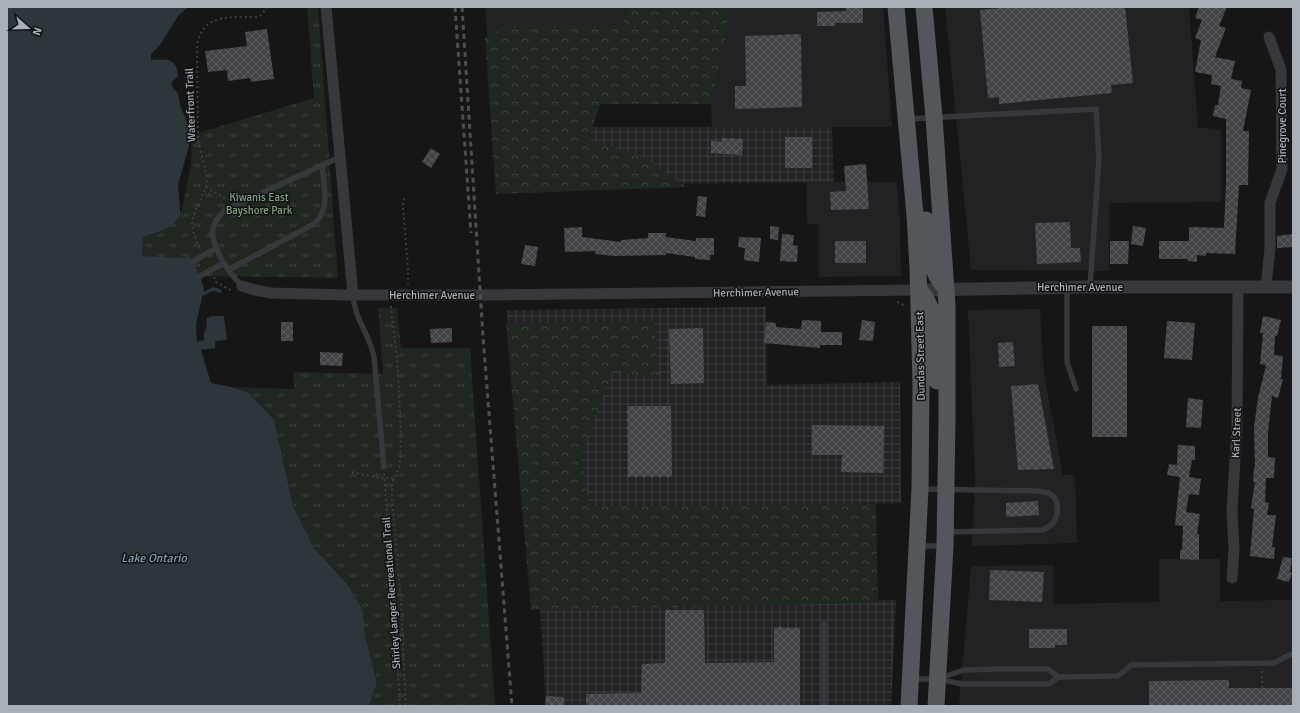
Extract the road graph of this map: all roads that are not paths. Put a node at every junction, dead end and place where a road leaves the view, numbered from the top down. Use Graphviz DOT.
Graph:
graph roads {
  1 [pos="326,7"];
  2 [pos="896,7"];
  3 [pos="924,7"];
  4 [pos="1269,37"];
  5 [pos="934,117"];
  6 [pos="907,119"];
  7 [pos="340,157"];
  8 [pos="322,166"];
  9 [pos="912,176"];
  10 [pos="216,248"];
  11 [pos="192,262"];
  12 [pos="224,262"];
  13 [pos="228,270"];
  14 [pos="200,276"];
  15 [pos="242,286"];
  16 [pos="1067,287"];
  17 [pos="1090,287"];
  18 [pos="1238,287"];
  19 [pos="1266,287"];
  20 [pos="1293,287"];
  21 [pos="946,289"];
  22 [pos="918,290"];
  23 [pos="353,295"];
  24 [pos="1076,389"];
  25 [pos="947,420"];
  26 [pos="384,467"];
  27 [pos="920,489"];
  28 [pos="947,490"];
  29 [pos="946,539"];
  30 [pos="917,546"];
  31 [pos="1232,578"];
  32 [pos="824,624"];
  33 [pos="1293,653"];
  34 [pos="1058,677"];
  35 [pos="911,679"];
  36 [pos="938,679"];
  37 [pos="824,706"];
  38 [pos="909,706"];
  39 [pos="936,706"];
  1 -- 7 [label="street"];
  2 -- 6 [label="main road, Dundas Street East"];
  3 -- 5 [label="main road"];
  4 -- 19 [label="street, Pinegrove Court"];
  5 -- 6 [label="lane"];
  5 -- 17 [label="lane"];
  5 -- 21 [label="main road"];
  6 -- 9 [label="main road, Dundas Street East"];
  7 -- 8 [label="lane"];
  7 -- 23 [label="street"];
  8 -- 10 [label="lane"];
  8 -- 13 [label="lane"];
  9 -- 21 [label="main road"];
  9 -- 22 [label="main road, Dundas Street East"];
  10 -- 11 [label="lane"];
  10 -- 12 [label="lane, Herchimer Avenue"];
  12 -- 13 [label="lane, Herchimer Avenue"];
  12 -- 14 [label="lane"];
  13 -- 15 [label="lane, Herchimer Avenue"];
  15 -- 23 [label="street, Herchimer Avenue"];
  16 -- 17 [label="street, Herchimer Avenue"];
  16 -- 21 [label="street, Herchimer Avenue"];
  16 -- 24 [label="lane"];
  17 -- 18 [label="street, Herchimer Avenue"];
  18 -- 19 [label="street, Herchimer Avenue"];
  18 -- 31 [label="street, Karl Street"];
  19 -- 20 [label="street, Herchimer Avenue"];
  21 -- 22 [label="street, Herchimer Avenue"];
  21 -- 25 [label="main road"];
  22 -- 23 [label="street, Herchimer Avenue"];
  22 -- 25 [label="main road"];
  22 -- 27 [label="main road, Dundas Street East"];
  23 -- 26 [label="lane"];
  25 -- 28 [label="main road"];
  27 -- 28 [label="lane"];
  27 -- 30 [label="main road, Dundas Street East"];
  28 -- 29 [label="main road"];
  28 -- 29 [label="lane"];
  29 -- 30 [label="lane"];
  29 -- 36 [label="main road"];
  30 -- 35 [label="main road, Dundas Street East"];
  32 -- 37 [label="lane"];
  33 -- 34 [label="lane"];
  34 -- 36 [label="lane"];
  34 -- 36 [label="lane"];
  35 -- 36 [label="lane"];
  35 -- 38 [label="main road, Dundas Street East"];
  36 -- 39 [label="main road"];
}
